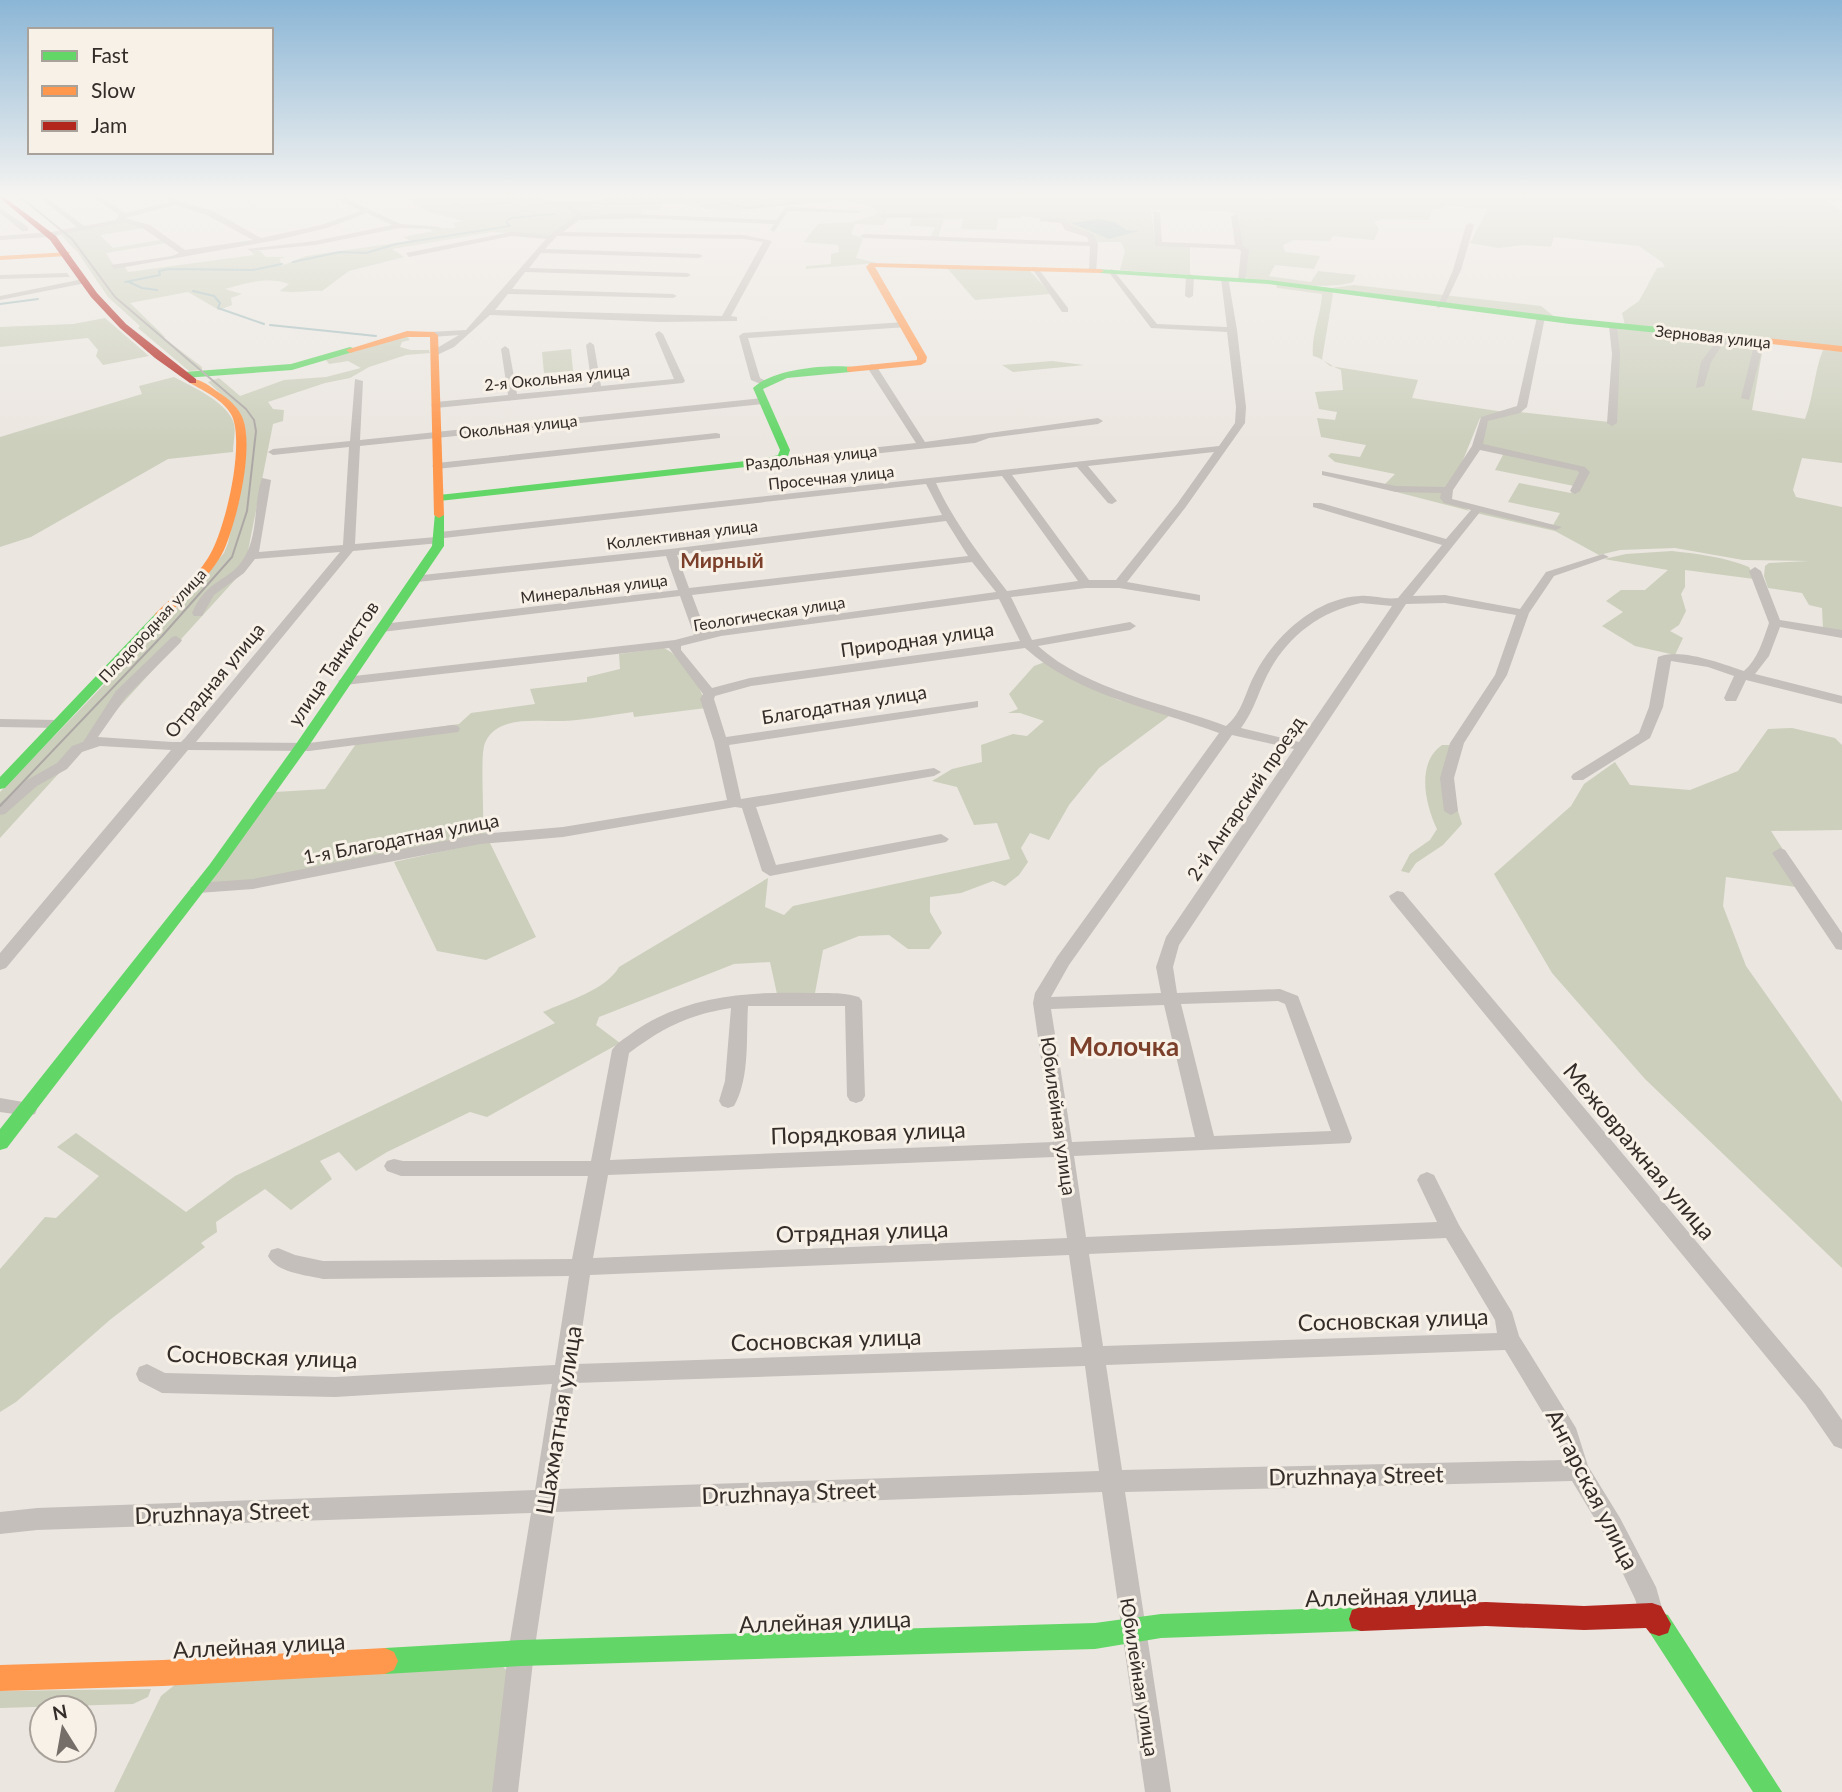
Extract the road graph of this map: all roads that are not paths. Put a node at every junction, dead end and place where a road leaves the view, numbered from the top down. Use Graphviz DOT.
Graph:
graph roads {
  1 [pos="81,277"];
  2 [pos="79,278"];
  3 [pos="517,278"];
  4 [pos="685,278"];
  5 [pos="746,278"];
  6 [pos="876,278"];
  7 [pos="1041,278"];
  8 [pos="1117,278"];
  9 [pos="1190,278"];
  10 [pos="1208,278"];
  11 [pos="1453,278"];
  12 [pos="1234,280"];
  13 [pos="506,291"];
  14 [pos="673,296"];
  15 [pos="1189,296"];
  16 [pos="0,298"];
  17 [pos="1440,306"];
  18 [pos="1065,310"];
  19 [pos="488,312"];
  20 [pos="1541,317"];
  21 [pos="660,319"];
  22 [pos="725,319"];
  23 [pos="737,319"];
  24 [pos="904,325"];
  25 [pos="1614,326"];
  26 [pos="1233,330"];
  27 [pos="465,332"];
  28 [pos="432,334"];
  29 [pos="659,334"];
  30 [pos="1758,342"];
  31 [pos="590,345"];
  32 [pos="505,349"];
  33 [pos="1842,349"];
  34 [pos="435,353"];
  35 [pos="872,367"];
  36 [pos="223,373"];
  37 [pos="184,375"];
  38 [pos="358,381"];
  39 [pos="763,382"];
  40 [pos="201,385"];
  41 [pos="1699,386"];
  42 [pos="597,388"];
  43 [pos="513,396"];
  44 [pos="1746,398"];
  45 [pos="763,401"];
  46 [pos="436,405"];
  47 [pos="1098,421"];
  48 [pos="1612,424"];
  49 [pos="436,435"];
  50 [pos="716,436"];
  51 [pos="354,443"];
  52 [pos="922,445"];
  53 [pos="1477,446"];
  54 [pos="1224,448"];
  55 [pos="273,452"];
  56 [pos="783,457"];
  57 [pos="1080,464"];
  58 [pos="437,466"];
  59 [pos="1005,473"];
  60 [pos="1326,473"];
  61 [pos="266,480"];
  62 [pos="930,481"];
  63 [pos="1448,490"];
  64 [pos="1575,491"];
  65 [pos="439,498"];
  66 [pos="1112,501"];
  67 [pos="1317,505"];
  68 [pos="1477,509"];
  69 [pos="951,517"];
  70 [pos="1556,527"];
  71 [pos="440,538"];
  72 [pos="1447,543"];
  73 [pos="349,548"];
  74 [pos="670,552"];
  75 [pos="252,556"];
  76 [pos="1603,557"];
  77 [pos="976,558"];
  78 [pos="1755,572"];
  79 [pos="417,578"];
  80 [pos="1086,584"];
  81 [pos="1119,584"];
  82 [pos="683,593"];
  83 [pos="1003,594"];
  84 [pos="1196,598"];
  85 [pos="1401,603"];
  86 [pos="198,613"];
  87 [pos="1523,613"];
  88 [pos="1775,623"];
  89 [pos="1130,625"];
  90 [pos="382,628"];
  91 [pos="1842,634"];
  92 [pos="701,636"];
  93 [pos="176,640"];
  94 [pos="675,644"];
  95 [pos="1028,644"];
  96 [pos="1750,675"];
  97 [pos="345,681"];
  98 [pos="710,693"];
  99 [pos="1731,698"];
  100 [pos="1842,700"];
  101 [pos="973,704"];
  102 [pos="0,723"];
  103 [pos="57,724"];
  104 [pos="453,729"];
  105 [pos="1227,731"];
  106 [pos="93,742"];
  107 [pos="721,742"];
  108 [pos="184,746"];
  109 [pos="301,747"];
  110 [pos="1302,747"];
  111 [pos="934,772"];
  112 [pos="1577,777"];
  113 [pos="0,785"];
  114 [pos="742,804"];
  115 [pos="0,811"];
  116 [pos="1451,811"];
  117 [pos="941,839"];
  118 [pos="1780,853"];
  119 [pos="198,888"];
  120 [pos="1396,896"];
  121 [pos="1842,945"];
  122 [pos="0,964"];
  123 [pos="1171,998"];
  124 [pos="740,1002"];
  125 [pos="1042,1003"];
  126 [pos="856,1096"];
  127 [pos="728,1101"];
  128 [pos="0,1105"];
  129 [pos="28,1109"];
  130 [pos="0,1143"];
  131 [pos="1206,1143"];
  132 [pos="1064,1149"];
  133 [pos="394,1166"];
  134 [pos="601,1168"];
  135 [pos="1427,1180"];
  136 [pos="1451,1230"];
  137 [pos="1076,1246"];
  138 [pos="278,1256"];
  139 [pos="581,1267"];
  140 [pos="1509,1338"];
  141 [pos="1096,1356"];
  142 [pos="147,1374"];
  143 [pos="566,1374"];
  144 [pos="1842,1439"];
  145 [pos="1578,1469"];
  146 [pos="1111,1481"];
  147 [pos="546,1500"];
  148 [pos="0,1523"];
  149 [pos="1652,1615"];
  150 [pos="1132,1630"];
  151 [pos="521,1653"];
  152 [pos="0,1678"];
  153 [pos="505,1792"];
  154 [pos="1158,1792"];
  155 [pos="1769,1792"];
  1 -- 37 [label="main road, Плодородная улица"];
  2 -- 16 [label="street"];
  3 -- 13 [label="street"];
  4 -- 14 [label="street"];
  5 -- 22 [label="street"];
  6 -- 24 [label="main road, Зерновая улица"];
  7 -- 18 [label="street"];
  8 -- 26 [label="street"];
  9 -- 15 [label="street"];
  10 -- 12 [label="main road, Зерновая улица"];
  11 -- 17 [label="street"];
  12 -- 17 [label="main road, Зерновая улица"];
  12 -- 26 [label="street"];
  13 -- 14 [label="street"];
  13 -- 19 [label="street"];
  14 -- 21 [label="street"];
  17 -- 20 [label="main road, Зерновая улица"];
  19 -- 21 [label="street"];
  19 -- 27 [label="street"];
  20 -- 25 [label="main road, Зерновая улица"];
  20 -- 53 [label="street"];
  21 -- 22 [label="street"];
  22 -- 23 [label="street"];
  24 -- 35 [label="main road"];
  24 -- 39 [label="street"];
  25 -- 30 [label="main road, Зерновая улица"];
  25 -- 48 [label="street"];
  26 -- 54 [label="street"];
  27 -- 28 [label="street"];
  27 -- 34 [label="street"];
  28 -- 34 [label="main road"];
  28 -- 36 [label="main road"];
  29 -- 42 [label="street, 2-я Окольная улица"];
  30 -- 33 [label="main road, Зерновая улица"];
  30 -- 41 [label="street"];
  30 -- 44 [label="street"];
  31 -- 42 [label="street"];
  32 -- 43 [label="street"];
  34 -- 46 [label="main road"];
  35 -- 39 [label="main road"];
  35 -- 52 [label="street"];
  36 -- 37 [label="main road"];
  36 -- 40 [label="main road"];
  37 -- 40 [label="main road, Плодородная улица"];
  38 -- 51 [label="street"];
  39 -- 45 [label="main road"];
  40 -- 103 [label="main road, Плодородная улица"];
  42 -- 43 [label="street, 2-я Окольная улица"];
  43 -- 46 [label="street, 2-я Окольная улица"];
  45 -- 49 [label="street, Окольная улица"];
  45 -- 56 [label="main road"];
  46 -- 49 [label="main road"];
  47 -- 52 [label="street, Раздольная улица"];
  49 -- 51 [label="street, Окольная улица"];
  49 -- 58 [label="main road"];
  50 -- 58 [label="street"];
  51 -- 55 [label="street, Окольная улица"];
  51 -- 73 [label="street"];
  52 -- 56 [label="street, Раздольная улица"];
  53 -- 63 [label="street"];
  53 -- 64 [label="street"];
  54 -- 57 [label="street, Просечная улица"];
  54 -- 81 [label="street"];
  56 -- 65 [label="main road, Раздольная улица"];
  57 -- 59 [label="street, Просечная улица"];
  57 -- 66 [label="street"];
  58 -- 65 [label="main road"];
  59 -- 62 [label="street, Просечная улица"];
  59 -- 80 [label="street"];
  60 -- 63 [label="street"];
  61 -- 75 [label="street"];
  62 -- 69 [label="street"];
  62 -- 71 [label="street, Просечная улица"];
  63 -- 68 [label="street"];
  65 -- 71 [label="main road"];
  67 -- 72 [label="street"];
  68 -- 70 [label="street"];
  68 -- 72 [label="street, 2-й Ангарский проезд"];
  69 -- 74 [label="street, Коллективная улица"];
  69 -- 77 [label="street"];
  71 -- 73 [label="street, Просечная улица"];
  71 -- 79 [label="main road, улица Танкистов"];
  72 -- 85 [label="street, 2-й Ангарский проезд"];
  73 -- 75 [label="street, Просечная улица"];
  73 -- 108 [label="street, Отрадная улица"];
  74 -- 79 [label="street, Коллективная улица"];
  74 -- 82 [label="street"];
  75 -- 86 [label="street"];
  76 -- 87 [label="street"];
  77 -- 82 [label="street, Минеральная улица"];
  77 -- 83 [label="street"];
  78 -- 88 [label="street"];
  79 -- 90 [label="main road, улица Танкистов"];
  80 -- 81 [label="street, Геологическая улица"];
  80 -- 83 [label="street, Геологическая улица"];
  81 -- 84 [label="street, Геологическая улица"];
  82 -- 90 [label="street, Минеральная улица"];
  82 -- 92 [label="street"];
  83 -- 92 [label="street, Геологическая улица"];
  83 -- 95 [label="street"];
  85 -- 87 [label="street"];
  85 -- 105 [label="street"];
  85 -- 110 [label="street, 2-й Ангарский проезд"];
  87 -- 116 [label="street"];
  88 -- 91 [label="street"];
  88 -- 96 [label="street"];
  89 -- 95 [label="street, Природная улица"];
  90 -- 97 [label="main road, улица Танкистов"];
  92 -- 94 [label="street, Геологическая улица"];
  93 -- 106 [label="street"];
  94 -- 97 [label="street, Геологическая улица"];
  94 -- 98 [label="street"];
  95 -- 98 [label="street, Природная улица"];
  95 -- 105 [label="street"];
  96 -- 99 [label="street"];
  96 -- 100 [label="street"];
  96 -- 112 [label="street"];
  97 -- 109 [label="main road, улица Танкистов"];
  98 -- 107 [label="street"];
  101 -- 107 [label="street, Благодатная улица"];
  102 -- 103 [label="street"];
  103 -- 113 [label="main road, Плодородная улица"];
  104 -- 109 [label="street"];
  105 -- 110 [label="street"];
  105 -- 125 [label="street"];
  106 -- 108 [label="street"];
  106 -- 115 [label="street"];
  107 -- 114 [label="street"];
  108 -- 109 [label="street"];
  108 -- 122 [label="street, Отрадная улица"];
  109 -- 119 [label="main road, улица Танкистов"];
  110 -- 123 [label="street, 2-й Ангарский проезд"];
  111 -- 114 [label="street, 1-я Благодатная улица"];
  114 -- 117 [label="street"];
  114 -- 119 [label="street, 1-я Благодатная улица"];
  118 -- 121 [label="street"];
  119 -- 129 [label="main road, улица Танкистов"];
  120 -- 144 [label="street, Межовражная улица"];
  123 -- 125 [label="street"];
  123 -- 131 [label="street, 2-й Ангарский проезд"];
  123 -- 131 [label="street, Порядковая улица"];
  124 -- 126 [label="street"];
  124 -- 127 [label="street"];
  124 -- 134 [label="street, Шахматная улица"];
  125 -- 132 [label="street, Юбилейная улица"];
  128 -- 129 [label="street"];
  129 -- 130 [label="main road, улица Танкистов"];
  131 -- 132 [label="street, Порядковая улица"];
  132 -- 134 [label="street, Порядковая улица"];
  132 -- 137 [label="street, Юбилейная улица"];
  133 -- 134 [label="street, Порядковая улица"];
  134 -- 139 [label="street, Шахматная улица"];
  135 -- 136 [label="street, Ангарская улица"];
  136 -- 137 [label="street, Отрядная улица"];
  136 -- 140 [label="street, Ангарская улица"];
  137 -- 139 [label="street, Отрядная улица"];
  137 -- 141 [label="street, Юбилейная улица"];
  138 -- 139 [label="street, Отрядная улица"];
  139 -- 143 [label="street, Шахматная улица"];
  140 -- 141 [label="street, Сосновская улица"];
  140 -- 145 [label="street, Ангарская улица"];
  141 -- 143 [label="street, Сосновская улица"];
  141 -- 146 [label="street, Юбилейная улица"];
  142 -- 143 [label="street, Сосновская улица"];
  143 -- 147 [label="street, Шахматная улица"];
  145 -- 146 [label="street, Druzhnaya Street"];
  145 -- 149 [label="street, Ангарская улица"];
  146 -- 147 [label="street, Druzhnaya Street"];
  146 -- 150 [label="street, Юбилейная улица"];
  147 -- 148 [label="street, Druzhnaya Street"];
  147 -- 151 [label="street, Шахматная улица"];
  149 -- 150 [label="main road, Аллейная улица"];
  149 -- 155 [label="main road, Ангарская улица"];
  150 -- 151 [label="main road, Аллейная улица"];
  150 -- 154 [label="street, Юбилейная улица"];
  151 -- 152 [label="main road, Аллейная улица"];
  151 -- 153 [label="street, Шахматная улица"];
}
